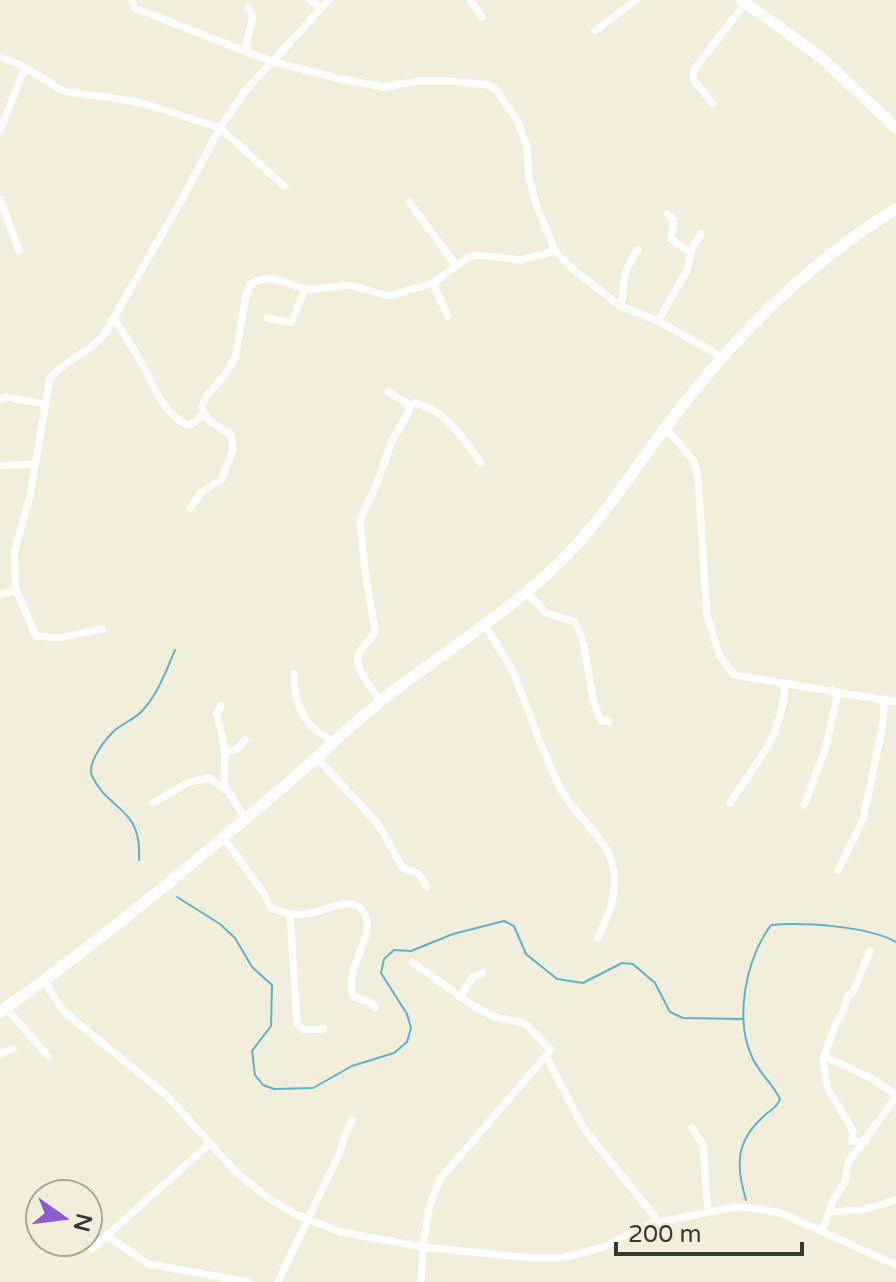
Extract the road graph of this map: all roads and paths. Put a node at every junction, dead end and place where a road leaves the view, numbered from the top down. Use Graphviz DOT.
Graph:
graph roads {
  1 [pos="132,0"];
  2 [pos="309,0"];
  3 [pos="329,0"];
  4 [pos="470,0"];
  5 [pos="636,0"];
  6 [pos="744,1"];
  7 [pos="248,7"];
  8 [pos="322,8"];
  9 [pos="482,17"];
  10 [pos="595,31"];
  11 [pos="250,54"];
  12 [pos="0,57"];
  13 [pos="271,61"];
  14 [pos="25,67"];
  15 [pos="713,104"];
  16 [pos="220,128"];
  17 [pos="896,128"];
  18 [pos="0,131"];
  19 [pos="285,187"];
  20 [pos="0,199"];
  21 [pos="409,202"];
  22 [pos="896,209"];
  23 [pos="667,214"];
  24 [pos="701,234"];
  25 [pos="19,250"];
  26 [pos="638,250"];
  27 [pos="555,251"];
  28 [pos="691,253"];
  29 [pos="456,265"];
  30 [pos="433,283"];
  31 [pos="305,289"];
  32 [pos="620,306"];
  33 [pos="448,316"];
  34 [pos="114,317"];
  35 [pos="267,318"];
  36 [pos="658,321"];
  37 [pos="722,357"];
  38 [pos="388,392"];
  39 [pos="0,399"];
  40 [pos="46,404"];
  41 [pos="409,407"];
  42 [pos="204,414"];
  43 [pos="666,428"];
  44 [pos="481,463"];
  45 [pos="35,464"];
  46 [pos="0,466"];
  47 [pos="190,508"];
  48 [pos="16,590"];
  49 [pos="526,592"];
  50 [pos="0,595"];
  51 [pos="484,624"];
  52 [pos="102,629"];
  53 [pos="294,674"];
  54 [pos="785,684"];
  55 [pos="832,690"];
  56 [pos="884,699"];
  57 [pos="381,701"];
  58 [pos="896,702"];
  59 [pos="221,706"];
  60 [pos="609,721"];
  61 [pos="245,740"];
  62 [pos="334,741"];
  63 [pos="225,753"];
  64 [pos="317,758"];
  65 [pos="228,793"];
  66 [pos="153,803"];
  67 [pos="730,803"];
  68 [pos="804,805"];
  69 [pos="245,819"];
  70 [pos="223,837"];
  71 [pos="838,870"];
  72 [pos="427,887"];
  73 [pos="290,914"];
  74 [pos="598,938"];
  75 [pos="870,951"];
  76 [pos="412,962"];
  77 [pos="482,973"];
  78 [pos="44,981"];
  79 [pos="460,997"];
  80 [pos="375,1008"];
  81 [pos="3,1010"];
  82 [pos="324,1029"];
  83 [pos="13,1049"];
  84 [pos="0,1054"];
  85 [pos="48,1056"];
  86 [pos="546,1056"];
  87 [pos="824,1056"];
  88 [pos="352,1120"];
  89 [pos="692,1128"];
  90 [pos="865,1142"];
  91 [pos="209,1144"];
  92 [pos="896,1200"];
  93 [pos="708,1212"];
  94 [pos="829,1212"];
  95 [pos="308,1220"];
  96 [pos="659,1222"];
  97 [pos="822,1231"];
  98 [pos="106,1235"];
  99 [pos="423,1247"];
  100 [pos="896,1265"];
  101 [pos="248,1282"];
  102 [pos="278,1282"];
  103 [pos="421,1282"];
  1 -- 11 [label="street"];
  2 -- 8 [label="street"];
  3 -- 8 [label="street"];
  4 -- 9 [label="street"];
  5 -- 10 [label="street"];
  6 -- 15 [label="street"];
  6 -- 17 [label="main road"];
  7 -- 11 [label="street"];
  8 -- 13 [label="street"];
  11 -- 13 [label="street"];
  12 -- 14 [label="street"];
  13 -- 16 [label="street"];
  13 -- 27 [label="street"];
  14 -- 16 [label="street"];
  14 -- 18 [label="street"];
  16 -- 19 [label="street"];
  16 -- 34 [label="street"];
  20 -- 25 [label="street"];
  21 -- 29 [label="street"];
  22 -- 37 [label="main road"];
  23 -- 28 [label="street"];
  24 -- 28 [label="street"];
  26 -- 32 [label="street"];
  27 -- 29 [label="street"];
  27 -- 32 [label="street"];
  28 -- 36 [label="street"];
  29 -- 30 [label="street"];
  30 -- 31 [label="street"];
  30 -- 33 [label="street"];
  31 -- 35 [label="street"];
  31 -- 42 [label="street"];
  32 -- 36 [label="street"];
  34 -- 40 [label="street"];
  34 -- 42 [label="street"];
  36 -- 37 [label="street"];
  37 -- 43 [label="main road"];
  38 -- 41 [label="street"];
  39 -- 40 [label="street"];
  40 -- 45 [label="street"];
  41 -- 44 [label="street"];
  41 -- 57 [label="street"];
  42 -- 47 [label="street"];
  43 -- 49 [label="main road"];
  43 -- 54 [label="street"];
  45 -- 46 [label="street"];
  45 -- 48 [label="street"];
  48 -- 50 [label="street"];
  48 -- 52 [label="street"];
  49 -- 51 [label="main road"];
  49 -- 60 [label="street"];
  51 -- 57 [label="main road"];
  51 -- 74 [label="street"];
  53 -- 62 [label="street"];
  54 -- 55 [label="street"];
  54 -- 67 [label="street"];
  55 -- 56 [label="street"];
  55 -- 68 [label="street"];
  56 -- 58 [label="street"];
  56 -- 71 [label="street"];
  57 -- 62 [label="main road"];
  59 -- 63 [label="street"];
  61 -- 63 [label="street"];
  62 -- 64 [label="main road"];
  63 -- 65 [label="street"];
  64 -- 69 [label="main road"];
  64 -- 72 [label="street"];
  65 -- 66 [label="street"];
  65 -- 69 [label="street"];
  69 -- 70 [label="main road"];
  70 -- 73 [label="street"];
  70 -- 78 [label="main road"];
  73 -- 80 [label="street"];
  73 -- 82 [label="street"];
  75 -- 87 [label="street"];
  76 -- 79 [label="street"];
  77 -- 79 [label="street"];
  78 -- 81 [label="main road"];
  78 -- 91 [label="street"];
  79 -- 86 [label="street"];
  81 -- 85 [label="street"];
  83 -- 84 [label="street"];
  86 -- 96 [label="street"];
  86 -- 99 [label="street"];
  87 -- 90 [label="street"];
  87 -- 90 [label="street"];
  88 -- 95 [label="street"];
  89 -- 93 [label="street"];
  90 -- 94 [label="street"];
  91 -- 95 [label="street"];
  91 -- 98 [label="street"];
  92 -- 94 [label="street"];
  93 -- 96 [label="street"];
  93 -- 97 [label="street"];
  94 -- 97 [label="street"];
  95 -- 99 [label="street"];
  95 -- 102 [label="street"];
  96 -- 99 [label="street"];
  97 -- 100 [label="street"];
  98 -- 101 [label="street"];
  99 -- 103 [label="street"];
}
